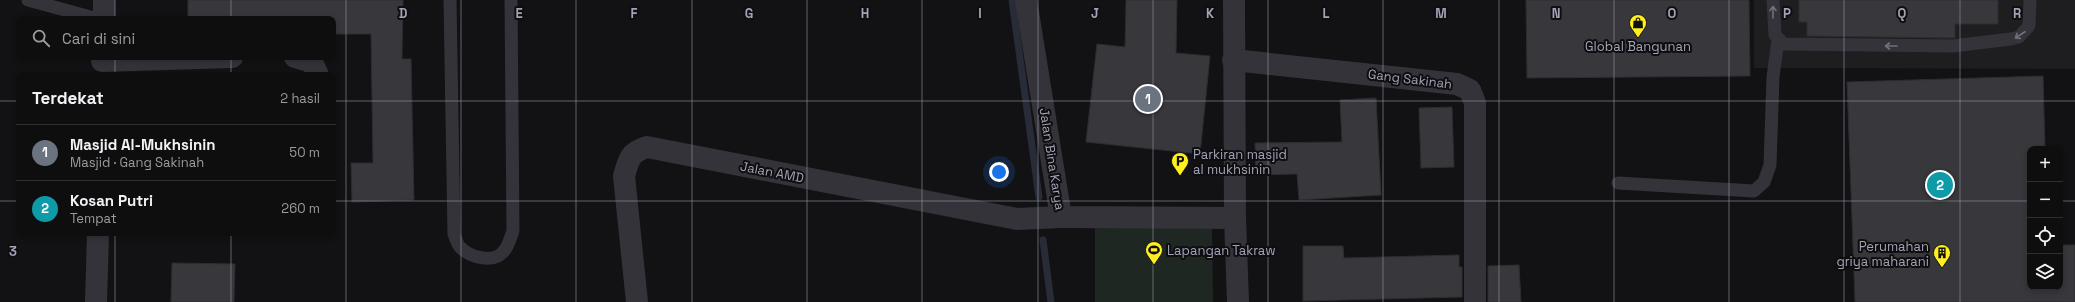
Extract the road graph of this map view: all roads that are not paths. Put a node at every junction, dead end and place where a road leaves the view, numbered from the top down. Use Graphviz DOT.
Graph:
graph roads {
  1 [pos="28,0"];
  2 [pos="104,0"];
  3 [pos="450,0"];
  4 [pos="511,0"];
  5 [pos="1026,0"];
  6 [pos="1234,0"];
  7 [pos="1773,0"];
  8 [pos="2030,0"];
  9 [pos="87,16"];
  10 [pos="104,16"];
  11 [pos="1778,40"];
  12 [pos="176,60"];
  13 [pos="305,60"];
  14 [pos="1233,60"];
  15 [pos="102,64"];
  16 [pos="317,72"];
  17 [pos="1618,183"];
  18 [pos="1061,217"];
  19 [pos="1235,218"];
  20 [pos="98,236"];
  21 [pos="96,302"];
  22 [pos="637,302"];
  23 [pos="1238,302"];
  24 [pos="1475,302"];
  1 -- 9 [label="lane"];
  2 -- 10 [label="street"];
  3 -- 4 [label="lane"];
  5 -- 18 [label="street, Jalan Bina Karya"];
  6 -- 14 [label="street"];
  11 -- 7 [label="lane, one-way"];
  8 -- 11 [label="lane, one-way"];
  11 -- 17 [label="lane"];
  12 -- 15 [label="street"];
  13 -- 16 [label="street"];
  14 -- 19 [label="street"];
  14 -- 24 [label="street, Gang Sakinah"];
  18 -- 19 [label="street, Jalan Bina Karya"];
  18 -- 22 [label="street, Jalan AMD"];
  19 -- 23 [label="street"];
  20 -- 21 [label="street"];
}
